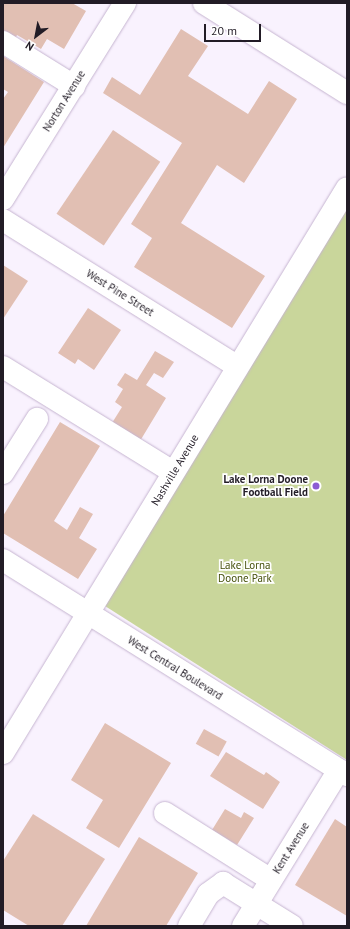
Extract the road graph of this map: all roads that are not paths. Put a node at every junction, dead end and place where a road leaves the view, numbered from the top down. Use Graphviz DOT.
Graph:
graph roads {
  1 [pos="125,3"];
  2 [pos="204,3"];
  3 [pos="3,42"];
  4 [pos="74,86"];
  5 [pos="347,93"];
  6 [pos="347,188"];
  7 [pos="3,199"];
  8 [pos="3,220"];
  9 [pos="237,366"];
  10 [pos="3,367"];
  11 [pos="37,419"];
  12 [pos="173,472"];
  13 [pos="3,473"];
  14 [pos="3,560"];
  15 [pos="88,613"];
  16 [pos="3,752"];
  17 [pos="343,773"];
  18 [pos="165,813"];
  19 [pos="271,880"];
  20 [pos="256,904"];
  21 [pos="189,926"];
  22 [pos="243,926"];
  23 [pos="292,926"];
  1 -- 4 [label="street, Norton Avenue"];
  2 -- 5 [label="street"];
  3 -- 4 [label="street"];
  4 -- 7 [label="street, Norton Avenue"];
  6 -- 9 [label="street, Nashville Avenue"];
  8 -- 9 [label="street, West Pine Street"];
  9 -- 12 [label="street, Nashville Avenue"];
  10 -- 12 [label="street"];
  11 -- 13 [label="street"];
  12 -- 15 [label="street, Nashville Avenue"];
  14 -- 15 [label="street, West Central Boulevard"];
  15 -- 16 [label="street, Nashville Avenue"];
  15 -- 17 [label="street, West Central Boulevard"];
  17 -- 19 [label="street, Kent Avenue"];
  18 -- 19 [label="street"];
  19 -- 20 [label="street, Kent Avenue"];
  20 -- 21 [label="street"];
  20 -- 22 [label="street, Kent Avenue"];
  20 -- 23 [label="street"];
}
